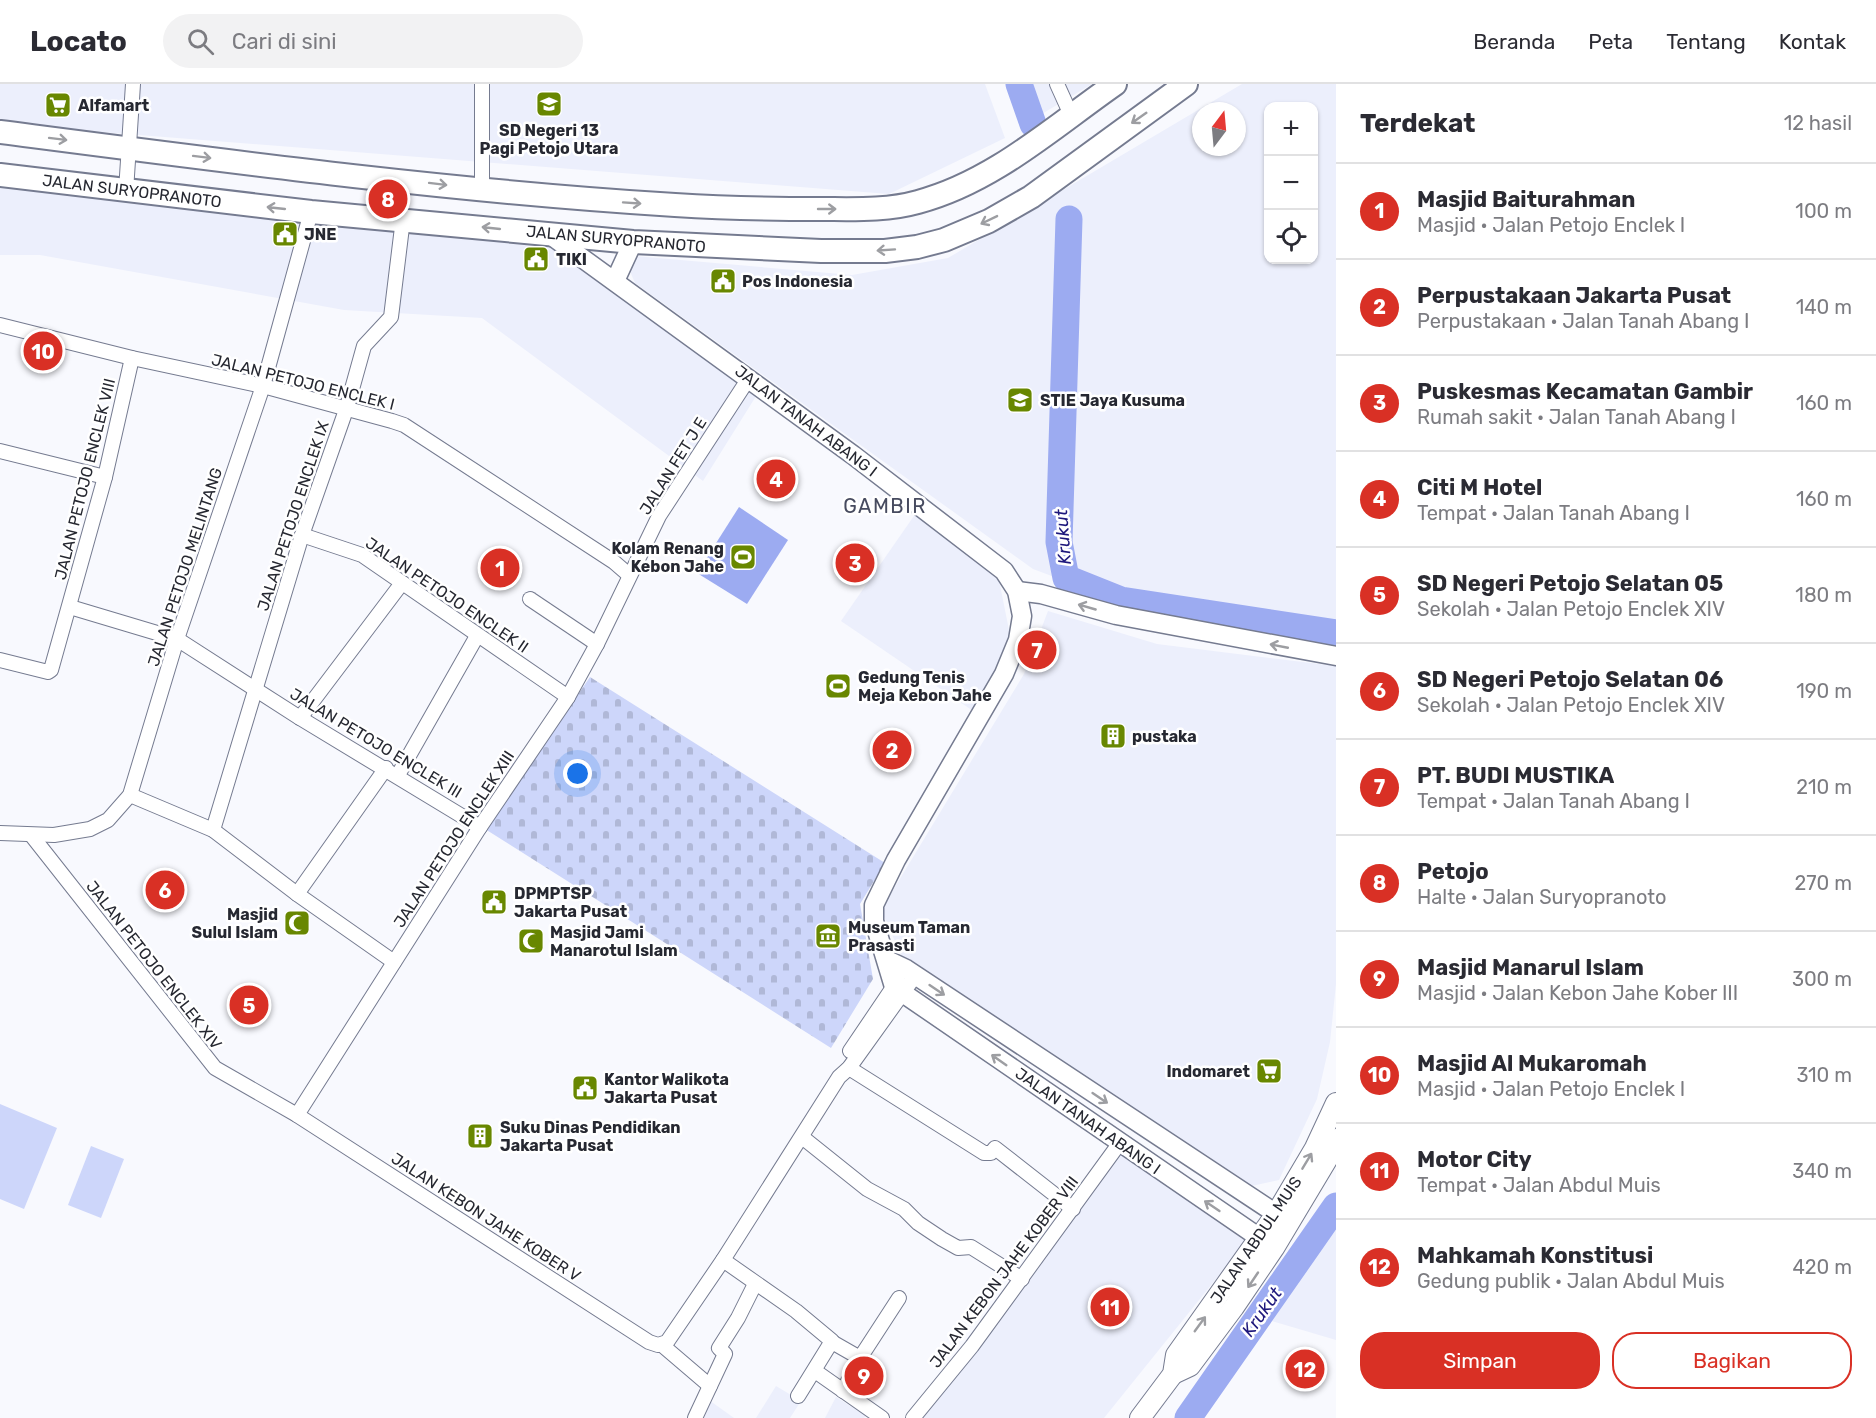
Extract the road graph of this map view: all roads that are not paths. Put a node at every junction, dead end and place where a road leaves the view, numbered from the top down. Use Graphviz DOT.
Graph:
graph roads {
  1 [pos="133,84"];
  2 [pos="482,84"];
  3 [pos="1057,84"];
  4 [pos="1115,84"];
  5 [pos="1186,84"];
  6 [pos="1064,120"];
  7 [pos="0,132"];
  8 [pos="130,149"];
  9 [pos="0,176"];
  10 [pos="482,189"];
  11 [pos="126,191"];
  12 [pos="311,212"];
  13 [pos="403,219"];
  14 [pos="549,234"];
  15 [pos="633,242"];
  16 [pos="615,281"];
  17 [pos="0,325"];
  18 [pos="132,358"];
  19 [pos="749,378"];
  20 [pos="263,386"];
  21 [pos="347,407"];
  22 [pos="0,451"];
  23 [pos="105,477"];
  24 [pos="302,535"];
  25 [pos="630,575"];
  26 [pos="402,584"];
  27 [pos="1017,591"];
  28 [pos="530,599"];
  29 [pos="70,607"];
  30 [pos="477,636"];
  31 [pos="177,639"];
  32 [pos="597,644"];
  33 [pos="1336,656"];
  34 [pos="0,660"];
  35 [pos="255,688"];
  36 [pos="568,697"];
  37 [pos="300,718"];
  38 [pos="392,772"];
  39 [pos="130,795"];
  40 [pos="480,827"];
  41 [pos="213,830"];
  42 [pos="0,833"];
  43 [pos="32,836"];
  44 [pos="297,894"];
  45 [pos="887,960"];
  46 [pos="394,962"];
  47 [pos="911,973"];
  48 [pos="898,990"];
  49 [pos="844,1073"];
  50 [pos="1336,1103"];
  51 [pos="297,1115"];
  52 [pos="802,1137"];
  53 [pos="1336,1139"];
  54 [pos="1119,1144"];
  55 [pos="1073,1209"];
  56 [pos="1283,1218"];
  57 [pos="1267,1244"];
  58 [pos="723,1260"];
  59 [pos="1022,1279"];
  60 [pos="755,1284"];
  61 [pos="899,1298"];
  62 [pos="832,1342"];
  63 [pos="660,1345"];
  64 [pos="860,1358"];
  65 [pos="815,1371"];
  66 [pos="710,1386"];
  67 [pos="843,1390"];
  68 [pos="798,1396"];
  69 [pos="695,1418"];
  70 [pos="882,1418"];
  71 [pos="913,1418"];
  72 [pos="1140,1418"];
  1 -- 8 [label="street"];
  2 -- 10 [label="street"];
  3 -- 6 [label="street"];
  4 -- 6 [label="main road"];
  5 -- 15 [label="main road, JALAN SURYOPRANOTO, one-way"];
  10 -- 6 [label="main road, one-way"];
  7 -- 8 [label="main road, one-way"];
  8 -- 10 [label="main road, one-way"];
  8 -- 11 [label="street"];
  9 -- 11 [label="main road, JALAN SURYOPRANOTO"];
  12 -- 11 [label="main road, JALAN SURYOPRANOTO, one-way"];
  12 -- 13 [label="main road, JALAN SURYOPRANOTO"];
  12 -- 20 [label="street, JALAN PETOJO MELINTANG"];
  14 -- 13 [label="main road, JALAN SURYOPRANOTO, one-way"];
  13 -- 21 [label="street, JALAN PETOJO ENCLEK IX"];
  14 -- 15 [label="main road, JALAN SURYOPRANOTO"];
  14 -- 16 [label="street, JALAN TANAH ABANG I"];
  15 -- 16 [label="street"];
  16 -- 19 [label="street, JALAN TANAH ABANG I"];
  17 -- 18 [label="street, JALAN PETOJO ENCLEK I"];
  18 -- 20 [label="street, JALAN PETOJO ENCLEK I"];
  18 -- 23 [label="street, JALAN PETOJO ENCLEK VIII"];
  19 -- 25 [label="street, JALAN FET J E"];
  19 -- 27 [label="street, JALAN TANAH ABANG I"];
  20 -- 21 [label="street, JALAN PETOJO ENCLEK I"];
  20 -- 31 [label="street, JALAN PETOJO MELINTANG"];
  21 -- 24 [label="street, JALAN PETOJO ENCLEK IX"];
  21 -- 25 [label="street, JALAN PETOJO ENCLEK I"];
  22 -- 23 [label="street"];
  23 -- 29 [label="street, JALAN PETOJO ENCLEK VIII"];
  24 -- 26 [label="street, JALAN PETOJO ENCLEK II"];
  24 -- 35 [label="street, JALAN PETOJO ENCLEK IX"];
  25 -- 32 [label="street, JALAN PETOJO ENCLEK XIII"];
  26 -- 30 [label="street, JALAN PETOJO ENCLEK II"];
  26 -- 37 [label="street"];
  33 -- 27 [label="street, one-way"];
  27 -- 45 [label="street, JALAN TANAH ABANG I"];
  28 -- 32 [label="street"];
  29 -- 31 [label="street"];
  29 -- 34 [label="street, JALAN PETOJO ENCLEK VIII"];
  30 -- 36 [label="street, JALAN PETOJO ENCLEK II"];
  30 -- 38 [label="street"];
  31 -- 35 [label="street"];
  31 -- 39 [label="street, JALAN PETOJO MELINTANG"];
  32 -- 36 [label="street, JALAN PETOJO ENCLEK XIII"];
  35 -- 37 [label="street, JALAN PETOJO ENCLEK III"];
  35 -- 41 [label="street, JALAN PETOJO ENCLEK IX"];
  36 -- 40 [label="street, JALAN PETOJO ENCLEK XIII"];
  37 -- 38 [label="street, JALAN PETOJO ENCLEK III"];
  38 -- 40 [label="street, JALAN PETOJO ENCLEK III"];
  38 -- 44 [label="street"];
  39 -- 41 [label="street"];
  39 -- 43 [label="street, JALAN PETOJO MELINTANG"];
  40 -- 46 [label="street, JALAN PETOJO ENCLEK XIII"];
  41 -- 44 [label="street"];
  42 -- 43 [label="street, JALAN PETOJO MELINTANG"];
  43 -- 51 [label="street, JALAN PETOJO ENCLEK XIV"];
  44 -- 46 [label="street"];
  45 -- 47 [label="street, JALAN TANAH ABANG I"];
  45 -- 48 [label="street, JALAN TANAH ABANG I"];
  46 -- 51 [label="street, JALAN PETOJO ENCLEK XIII"];
  47 -- 48 [label="street"];
  47 -- 56 [label="street, JALAN TANAH ABANG I, one-way"];
  48 -- 49 [label="street"];
  54 -- 48 [label="street, JALAN TANAH ABANG I, one-way"];
  49 -- 52 [label="street"];
  49 -- 55 [label="street"];
  56 -- 50 [label="main road, JALAN ABDUL MUIS, one-way"];
  51 -- 63 [label="street, JALAN KEBON JAHE KOBER V"];
  52 -- 58 [label="street"];
  52 -- 59 [label="street"];
  53 -- 56 [label="main road, JALAN ABDUL MUIS"];
  54 -- 55 [label="street, JALAN KEBON JAHE KOBER VIII"];
  57 -- 54 [label="street, JALAN TANAH ABANG I, one-way"];
  55 -- 59 [label="street, JALAN KEBON JAHE KOBER VIII"];
  56 -- 57 [label="main road, JALAN ABDUL MUIS"];
  57 -- 72 [label="main road, JALAN ABDUL MUIS"];
  58 -- 60 [label="street"];
  58 -- 63 [label="street"];
  59 -- 71 [label="street, JALAN KEBON JAHE KOBER VIII"];
  60 -- 62 [label="street"];
  60 -- 66 [label="street"];
  61 -- 64 [label="street"];
  62 -- 64 [label="street"];
  62 -- 65 [label="street"];
  63 -- 66 [label="street, JALAN KEBON JAHE KOBER V"];
  64 -- 67 [label="street"];
  65 -- 67 [label="street"];
  65 -- 68 [label="street"];
  66 -- 69 [label="street"];
  67 -- 70 [label="street"];
}
